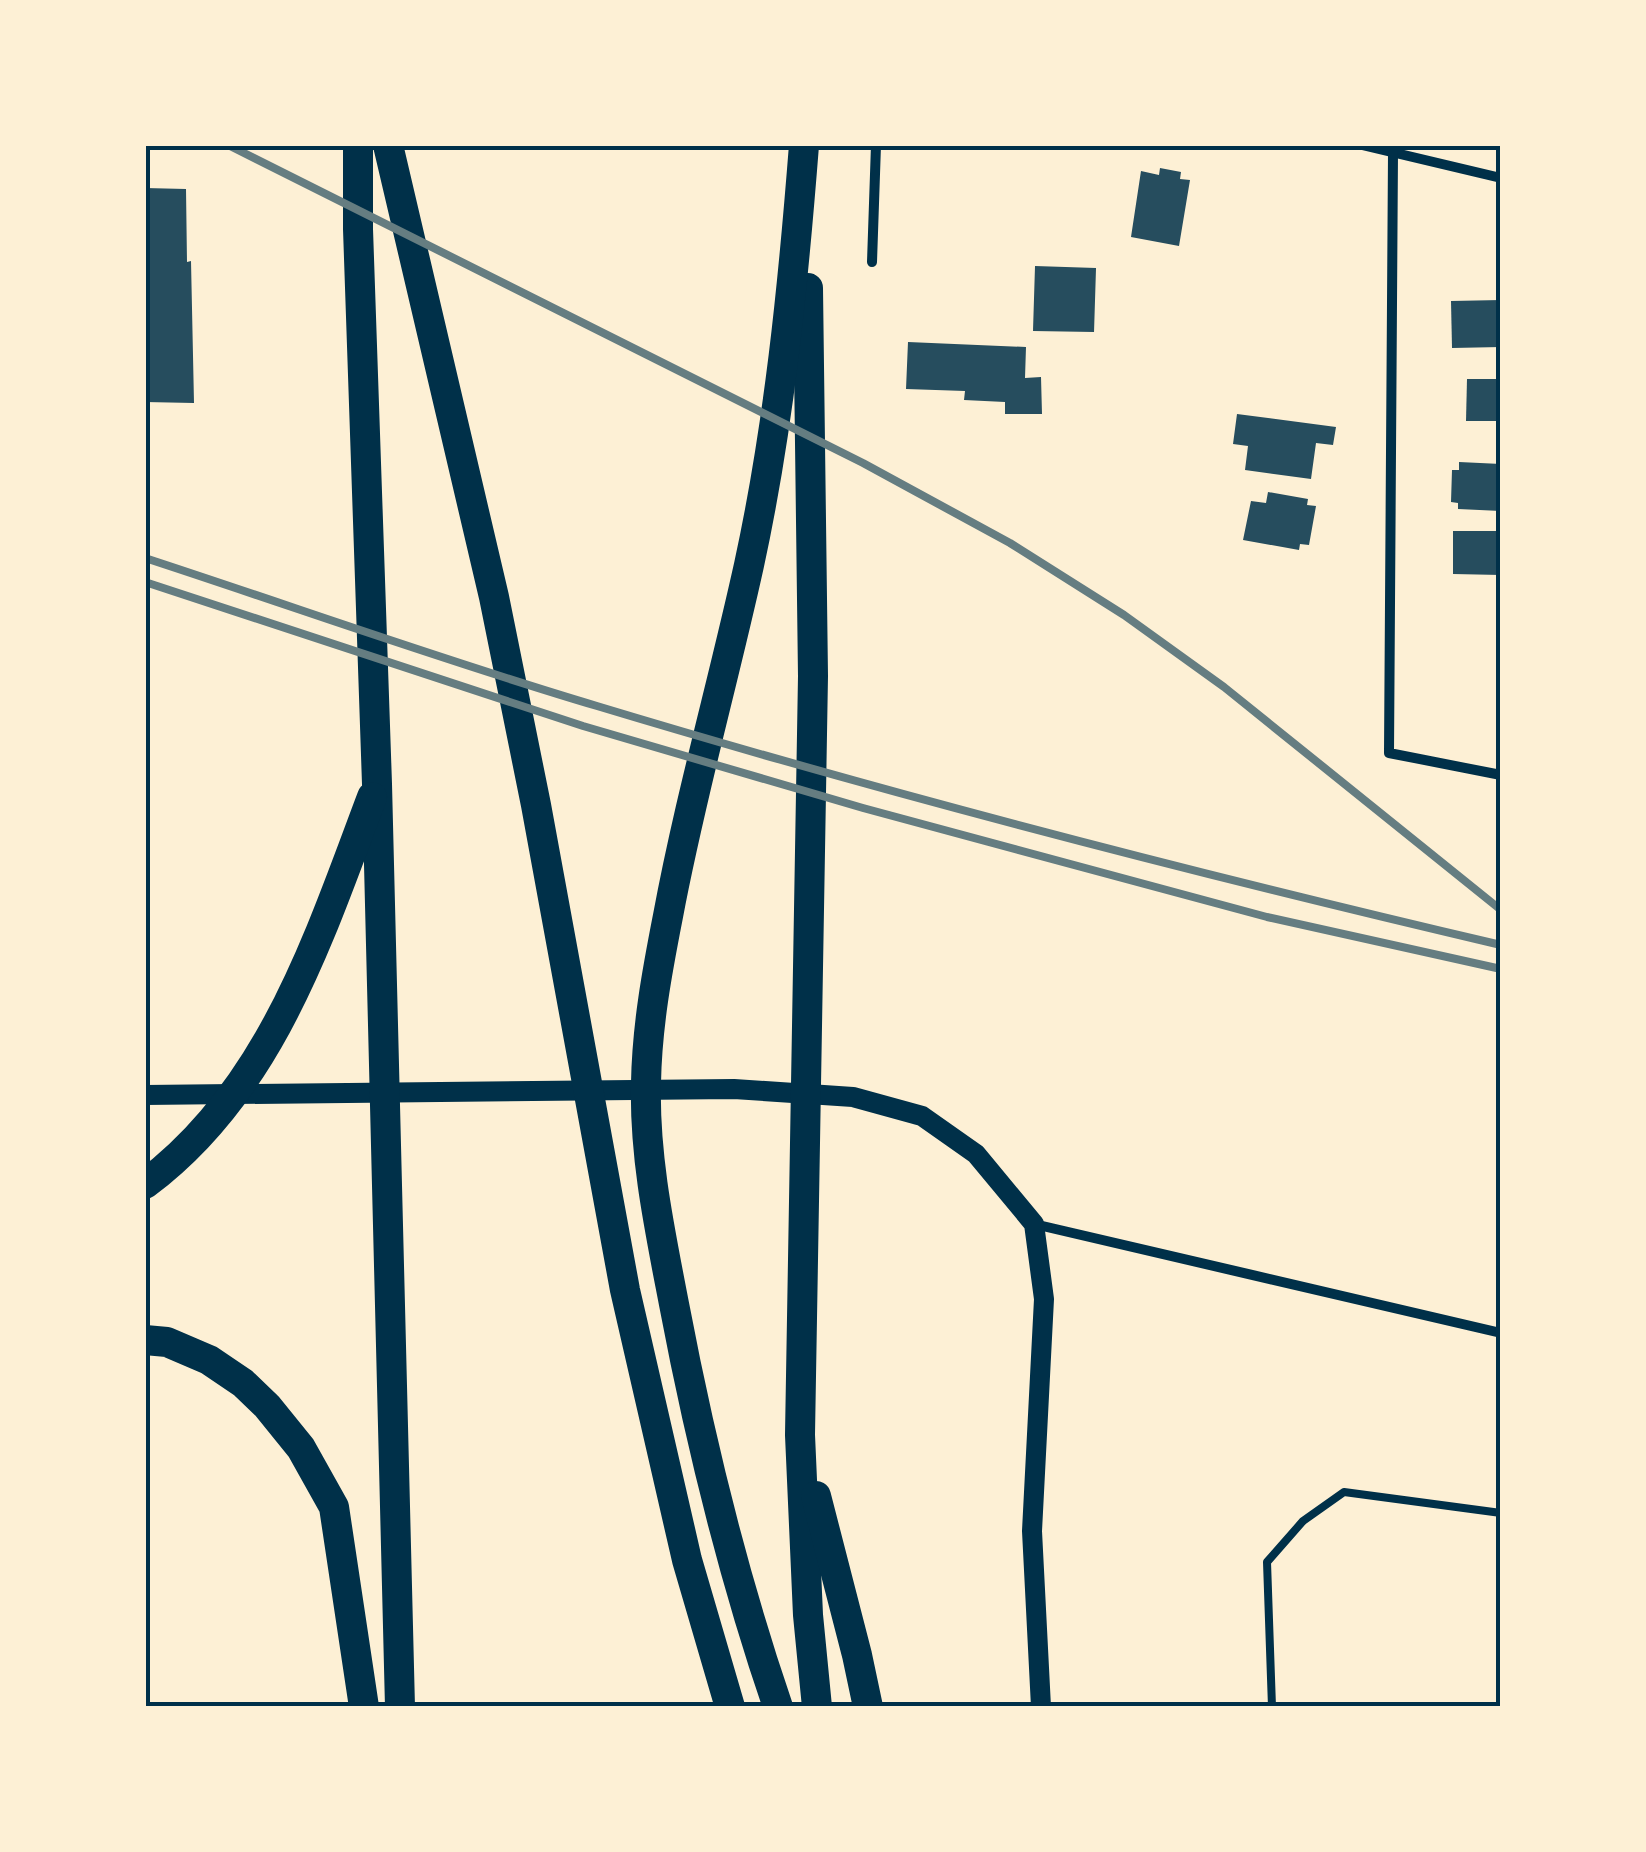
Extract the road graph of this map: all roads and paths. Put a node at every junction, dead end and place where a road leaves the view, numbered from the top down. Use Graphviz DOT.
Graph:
graph roads {
  1 [pos="358,145"];
  2 [pos="388,145"];
  3 [pos="806,145"];
  4 [pos="876,145"];
  5 [pos="1362,145"];
  6 [pos="1393,152"];
  7 [pos="1501,178"];
  8 [pos="872,262"];
  9 [pos="1501,775"];
  10 [pos="377,784"];
  11 [pos="145,1096"];
  12 [pos="145,1184"];
  13 [pos="1034,1224"];
  14 [pos="1501,1332"];
  15 [pos="145,1340"];
  16 [pos="800,1435"];
  17 [pos="1501,1513"];
  18 [pos="364,1707"];
  19 [pos="400,1707"];
  20 [pos="730,1707"];
  21 [pos="778,1707"];
  22 [pos="818,1707"];
  23 [pos="868,1707"];
  24 [pos="1041,1707"];
  25 [pos="1272,1707"];
  1 -- 10 [label="highway"];
  2 -- 20 [label="highway"];
  3 -- 16 [label="highway"];
  3 -- 21 [label="highway"];
  4 -- 8 [label="street"];
  5 -- 6 [label="street"];
  6 -- 7 [label="street"];
  6 -- 9 [label="street"];
  10 -- 12 [label="highway"];
  10 -- 19 [label="highway"];
  11 -- 13 [label="main road"];
  13 -- 14 [label="street"];
  13 -- 24 [label="main road"];
  15 -- 18 [label="highway"];
  16 -- 22 [label="highway"];
  16 -- 23 [label="highway"];
  17 -- 25 [label="lane"];
}
